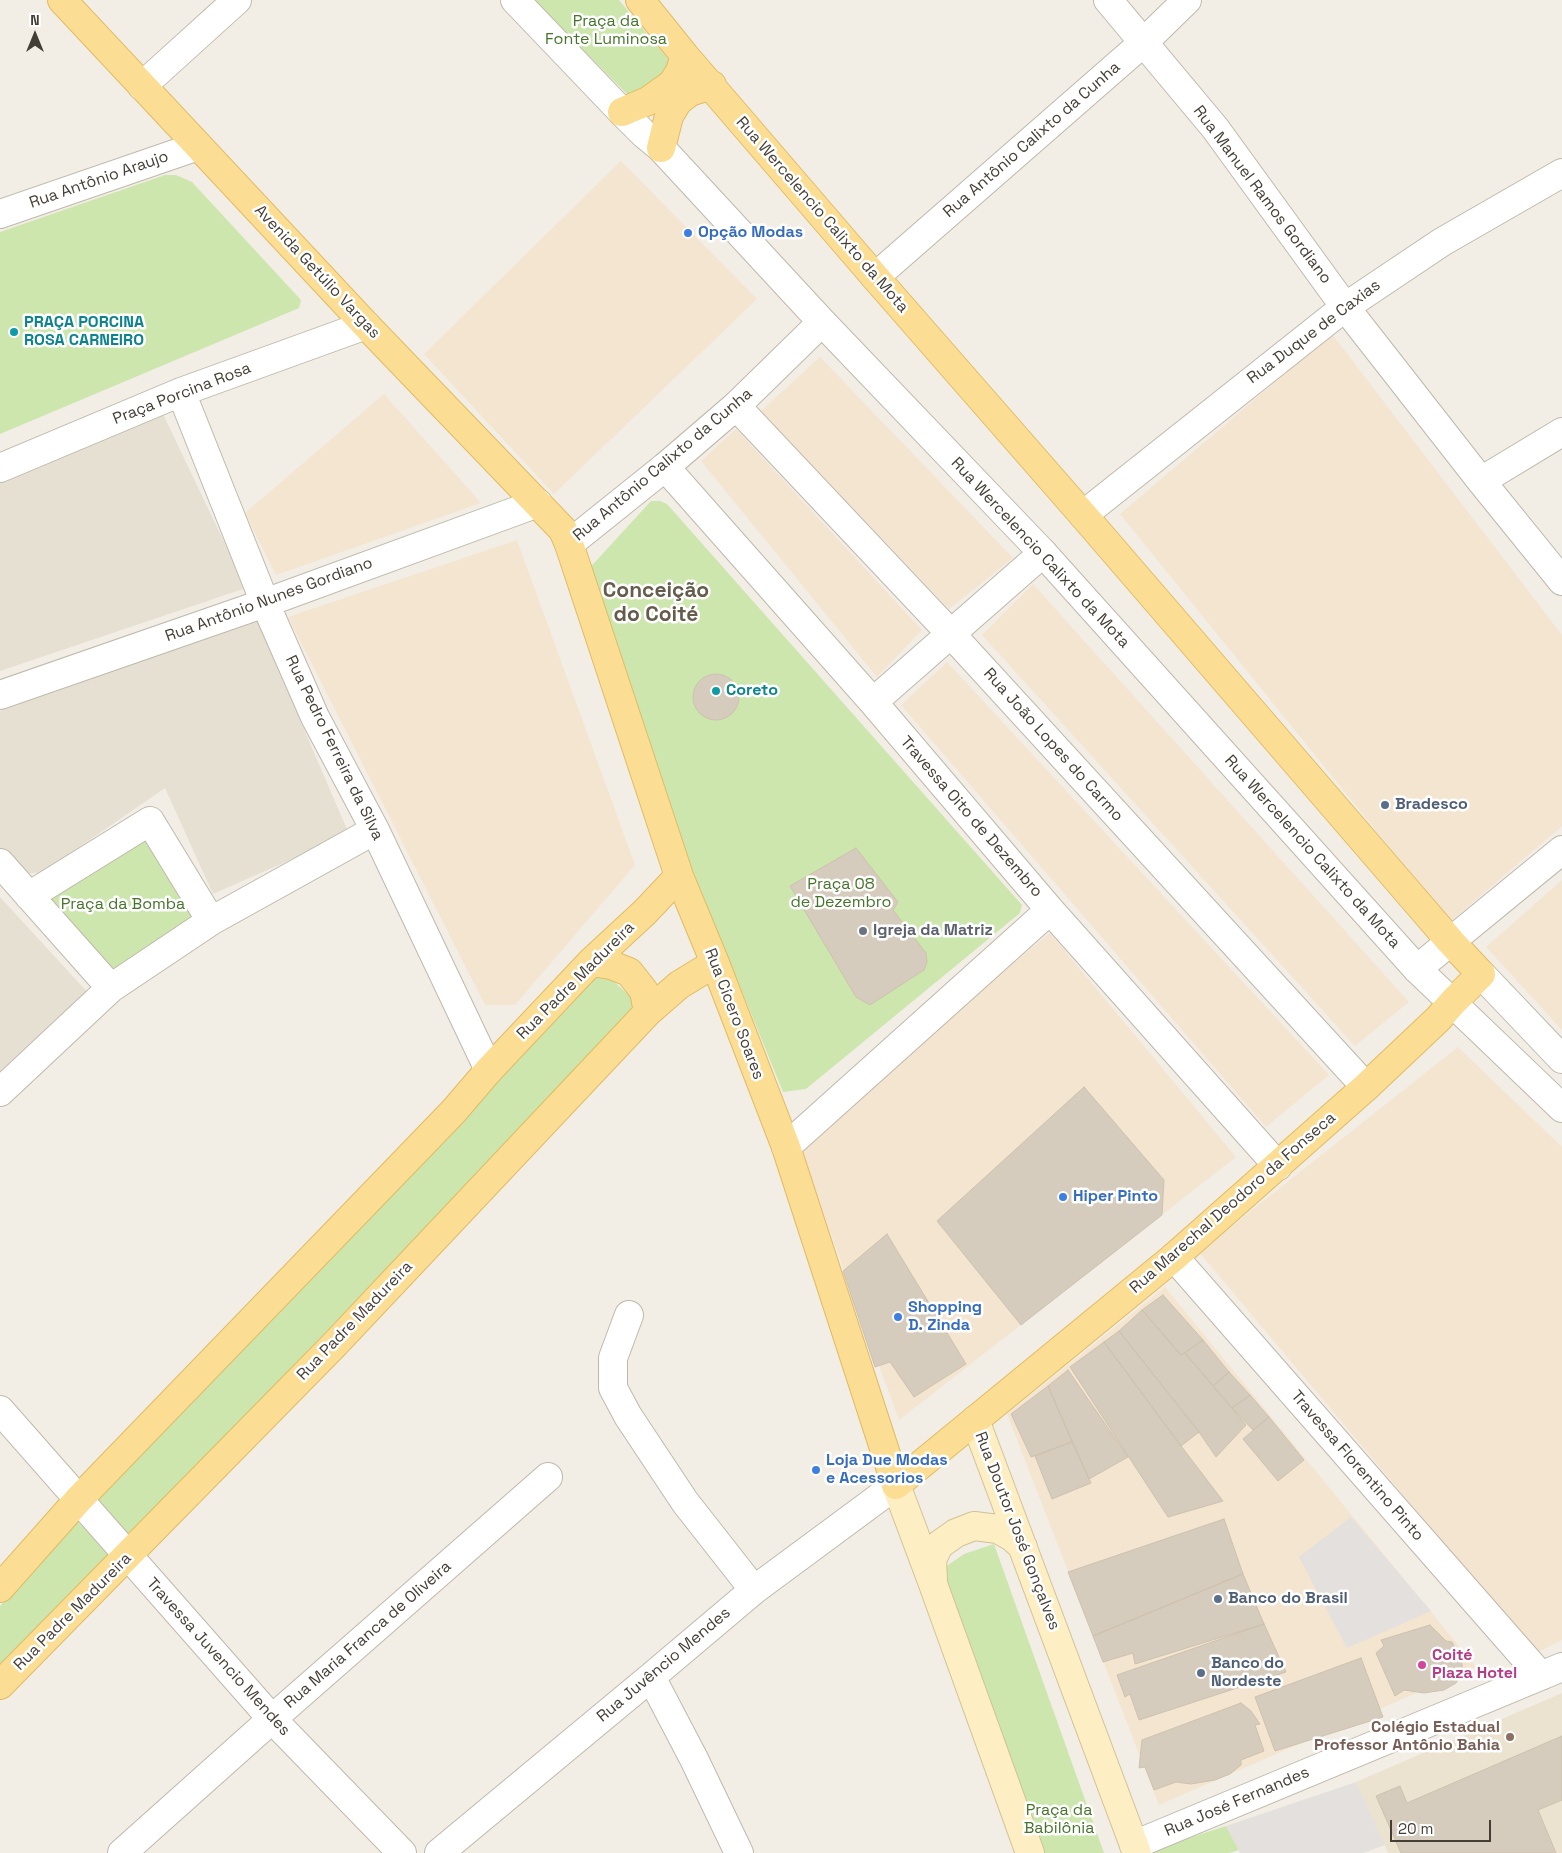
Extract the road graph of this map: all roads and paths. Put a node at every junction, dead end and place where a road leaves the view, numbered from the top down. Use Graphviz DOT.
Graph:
graph roads {
  1 [pos="62,0"];
  2 [pos="237,0"];
  3 [pos="515,0"];
  4 [pos="640,0"];
  5 [pos="1108,0"];
  6 [pos="1187,0"];
  7 [pos="1144,42"];
  8 [pos="685,56"];
  9 [pos="712,85"];
  10 [pos="142,86"];
  11 [pos="622,112"];
  12 [pos="198,146"];
  13 [pos="661,148"];
  14 [pos="1562,173"];
  15 [pos="0,214"];
  16 [pos="874,277"];
  17 [pos="1345,307"];
  18 [pos="822,322"];
  19 [pos="366,325"];
  20 [pos="181,392"];
  21 [pos="736,406"];
  22 [pos="1562,432"];
  23 [pos="665,467"];
  24 [pos="0,468"];
  25 [pos="1481,480"];
  26 [pos="538,503"];
  27 [pos="1083,515"];
  28 [pos="569,544"];
  29 [pos="1043,553"];
  30 [pos="1562,581"];
  31 [pos="265,603"];
  32 [pos="951,634"];
  33 [pos="0,695"];
  34 [pos="873,702"];
  35 [pos="375,830"];
  36 [pos="1562,850"];
  37 [pos="2,868"];
  38 [pos="679,876"];
  39 [pos="29,896"];
  40 [pos="1050,910"];
  41 [pos="211,921"];
  42 [pos="1451,942"];
  43 [pos="591,962"];
  44 [pos="715,963"];
  45 [pos="1417,969"];
  46 [pos="1481,974"];
  47 [pos="111,988"];
  48 [pos="1453,1002"];
  49 [pos="648,1012"];
  50 [pos="1562,1058"];
  51 [pos="489,1070"];
  52 [pos="1366,1087"];
  53 [pos="0,1092"];
  54 [pos="1562,1108"];
  55 [pos="786,1147"];
  56 [pos="1278,1166"];
  57 [pos="1174,1257"];
  58 [pos="629,1315"];
  59 [pos="0,1410"];
  60 [pos="975,1420"];
  61 [pos="548,1477"];
  62 [pos="896,1485"];
  63 [pos="79,1500"];
  64 [pos="1023,1547"];
  65 [pos="128,1556"];
  66 [pos="933,1584"];
  67 [pos="0,1588"];
  68 [pos="754,1590"];
  69 [pos="1552,1671"];
  70 [pos="651,1677"];
  71 [pos="0,1685"];
  72 [pos="272,1719"];
  73 [pos="1136,1849"];
  74 [pos="122,1853"];
  75 [pos="402,1853"];
  76 [pos="439,1853"];
  77 [pos="739,1853"];
  78 [pos="1030,1853"];
  1 -- 10 [label="main road, Avenida Getúlio Vargas"];
  2 -- 10 [label="street"];
  3 -- 11 [label="street, Rua Wercelencio Calixto da Mota"];
  4 -- 8 [label="main road, Rua Wercelencio Calixto da Mota"];
  5 -- 7 [label="street, Rua Manuel Ramos Gordiano"];
  6 -- 7 [label="street, Rua Antônio Calixto da Cunha"];
  7 -- 16 [label="street, Rua Antônio Calixto da Cunha"];
  7 -- 17 [label="street, Rua Manuel Ramos Gordiano"];
  8 -- 9 [label="main road, Rua Wercelencio Calixto da Mota"];
  8 -- 11 [label="main road"];
  9 -- 13 [label="main road"];
  9 -- 16 [label="main road, Rua Wercelencio Calixto da Mota"];
  10 -- 12 [label="main road, Avenida Getúlio Vargas"];
  11 -- 13 [label="street, Rua Wercelencio Calixto da Mota"];
  12 -- 15 [label="street, Rua Antônio Araujo"];
  12 -- 19 [label="main road, Avenida Getúlio Vargas"];
  13 -- 18 [label="street, Rua Wercelencio Calixto da Mota"];
  14 -- 17 [label="street, Rua Duque de Caxias"];
  16 -- 27 [label="main road, Rua Wercelencio Calixto da Mota"];
  17 -- 25 [label="street, Rua Manuel Ramos Gordiano"];
  17 -- 27 [label="street, Rua Duque de Caxias"];
  18 -- 21 [label="street, Rua Antônio Calixto da Cunha"];
  18 -- 29 [label="street, Rua Wercelencio Calixto da Mota"];
  19 -- 20 [label="street, Praça Porcina Rosa"];
  19 -- 26 [label="main road, Avenida Getúlio Vargas"];
  20 -- 24 [label="street, Praça Porcina Rosa"];
  20 -- 31 [label="street, Rua Pedro Ferreira da Silva"];
  21 -- 23 [label="street, Rua Antônio Calixto da Cunha"];
  21 -- 32 [label="street, Rua João Lopes do Carmo"];
  22 -- 25 [label="street"];
  23 -- 28 [label="street, Rua Antônio Calixto da Cunha"];
  23 -- 34 [label="street, Travessa Oito de Dezembro"];
  25 -- 30 [label="street, Rua Manuel Ramos Gordiano"];
  26 -- 28 [label="main road, Avenida Getúlio Vargas"];
  26 -- 31 [label="street, Rua Antônio Nunes Gordiano"];
  27 -- 42 [label="main road, Rua Wercelencio Calixto da Mota"];
  28 -- 38 [label="main road, Rua Cícero Soares"];
  29 -- 32 [label="street"];
  29 -- 45 [label="street, Rua Wercelencio Calixto da Mota"];
  31 -- 33 [label="street, Rua Antônio Nunes Gordiano"];
  31 -- 35 [label="street, Rua Pedro Ferreira da Silva"];
  32 -- 34 [label="street"];
  32 -- 52 [label="street, Rua João Lopes do Carmo"];
  34 -- 40 [label="street, Travessa Oito de Dezembro"];
  35 -- 41 [label="street"];
  35 -- 51 [label="street, Rua Pedro Ferreira da Silva"];
  36 -- 42 [label="street"];
  37 -- 39 [label="street"];
  38 -- 43 [label="main road, Rua Padre Madureira"];
  38 -- 44 [label="main road, Rua Cícero Soares"];
  39 -- 41 [label="street"];
  39 -- 47 [label="street"];
  40 -- 55 [label="street"];
  40 -- 56 [label="street, Travessa Oito de Dezembro"];
  41 -- 47 [label="street"];
  42 -- 45 [label="street"];
  42 -- 46 [label="main road, Rua Wercelencio Calixto da Mota"];
  43 -- 49 [label="main road"];
  43 -- 51 [label="main road, Rua Padre Madureira"];
  44 -- 49 [label="main road, Rua Padre Madureira"];
  44 -- 55 [label="main road, Rua Cícero Soares"];
  45 -- 48 [label="street, Rua Wercelencio Calixto da Mota"];
  46 -- 48 [label="main road, Rua Marechal Deodoro da Fonseca"];
  46 -- 50 [label="street, Rua Wercelencio Calixto da Mota"];
  47 -- 53 [label="street"];
  48 -- 52 [label="main road, Rua Marechal Deodoro da Fonseca"];
  48 -- 54 [label="street, Rua Wercelencio Calixto da Mota"];
  49 -- 65 [label="main road, Rua Padre Madureira"];
  51 -- 63 [label="main road, Rua Padre Madureira"];
  52 -- 56 [label="main road, Rua Marechal Deodoro da Fonseca"];
  55 -- 62 [label="main road, Rua Cícero Soares"];
  56 -- 57 [label="main road, Rua Marechal Deodoro da Fonseca"];
  57 -- 60 [label="main road, Rua Marechal Deodoro da Fonseca"];
  57 -- 69 [label="street, Travessa Florentino Pinto"];
  58 -- 68 [label="street"];
  59 -- 63 [label="street, Travessa Juvencio Mendes"];
  60 -- 62 [label="main road, Rua Doutor José Gonçalves"];
  60 -- 64 [label="main road, Rua Doutor José Gonçalves"];
  61 -- 72 [label="street, Rua Maria Franca de Oliveira"];
  62 -- 66 [label="main road"];
  62 -- 68 [label="street, Rua Juvêncio Mendes"];
  63 -- 65 [label="street, Travessa Juvencio Mendes"];
  63 -- 67 [label="main road, Rua Padre Madureira"];
  64 -- 66 [label="main road"];
  64 -- 73 [label="main road, Rua Doutor José Gonçalves"];
  65 -- 71 [label="main road, Rua Padre Madureira"];
  65 -- 72 [label="street, Travessa Juvencio Mendes"];
  66 -- 78 [label="main road"];
  68 -- 70 [label="street, Rua Juvêncio Mendes"];
  69 -- 73 [label="street, Rua José Fernandes"];
  70 -- 76 [label="street, Rua Juvêncio Mendes"];
  70 -- 77 [label="street"];
  72 -- 74 [label="street, Rua Maria Franca de Oliveira"];
  72 -- 75 [label="street, Travessa Juvencio Mendes"];
}
